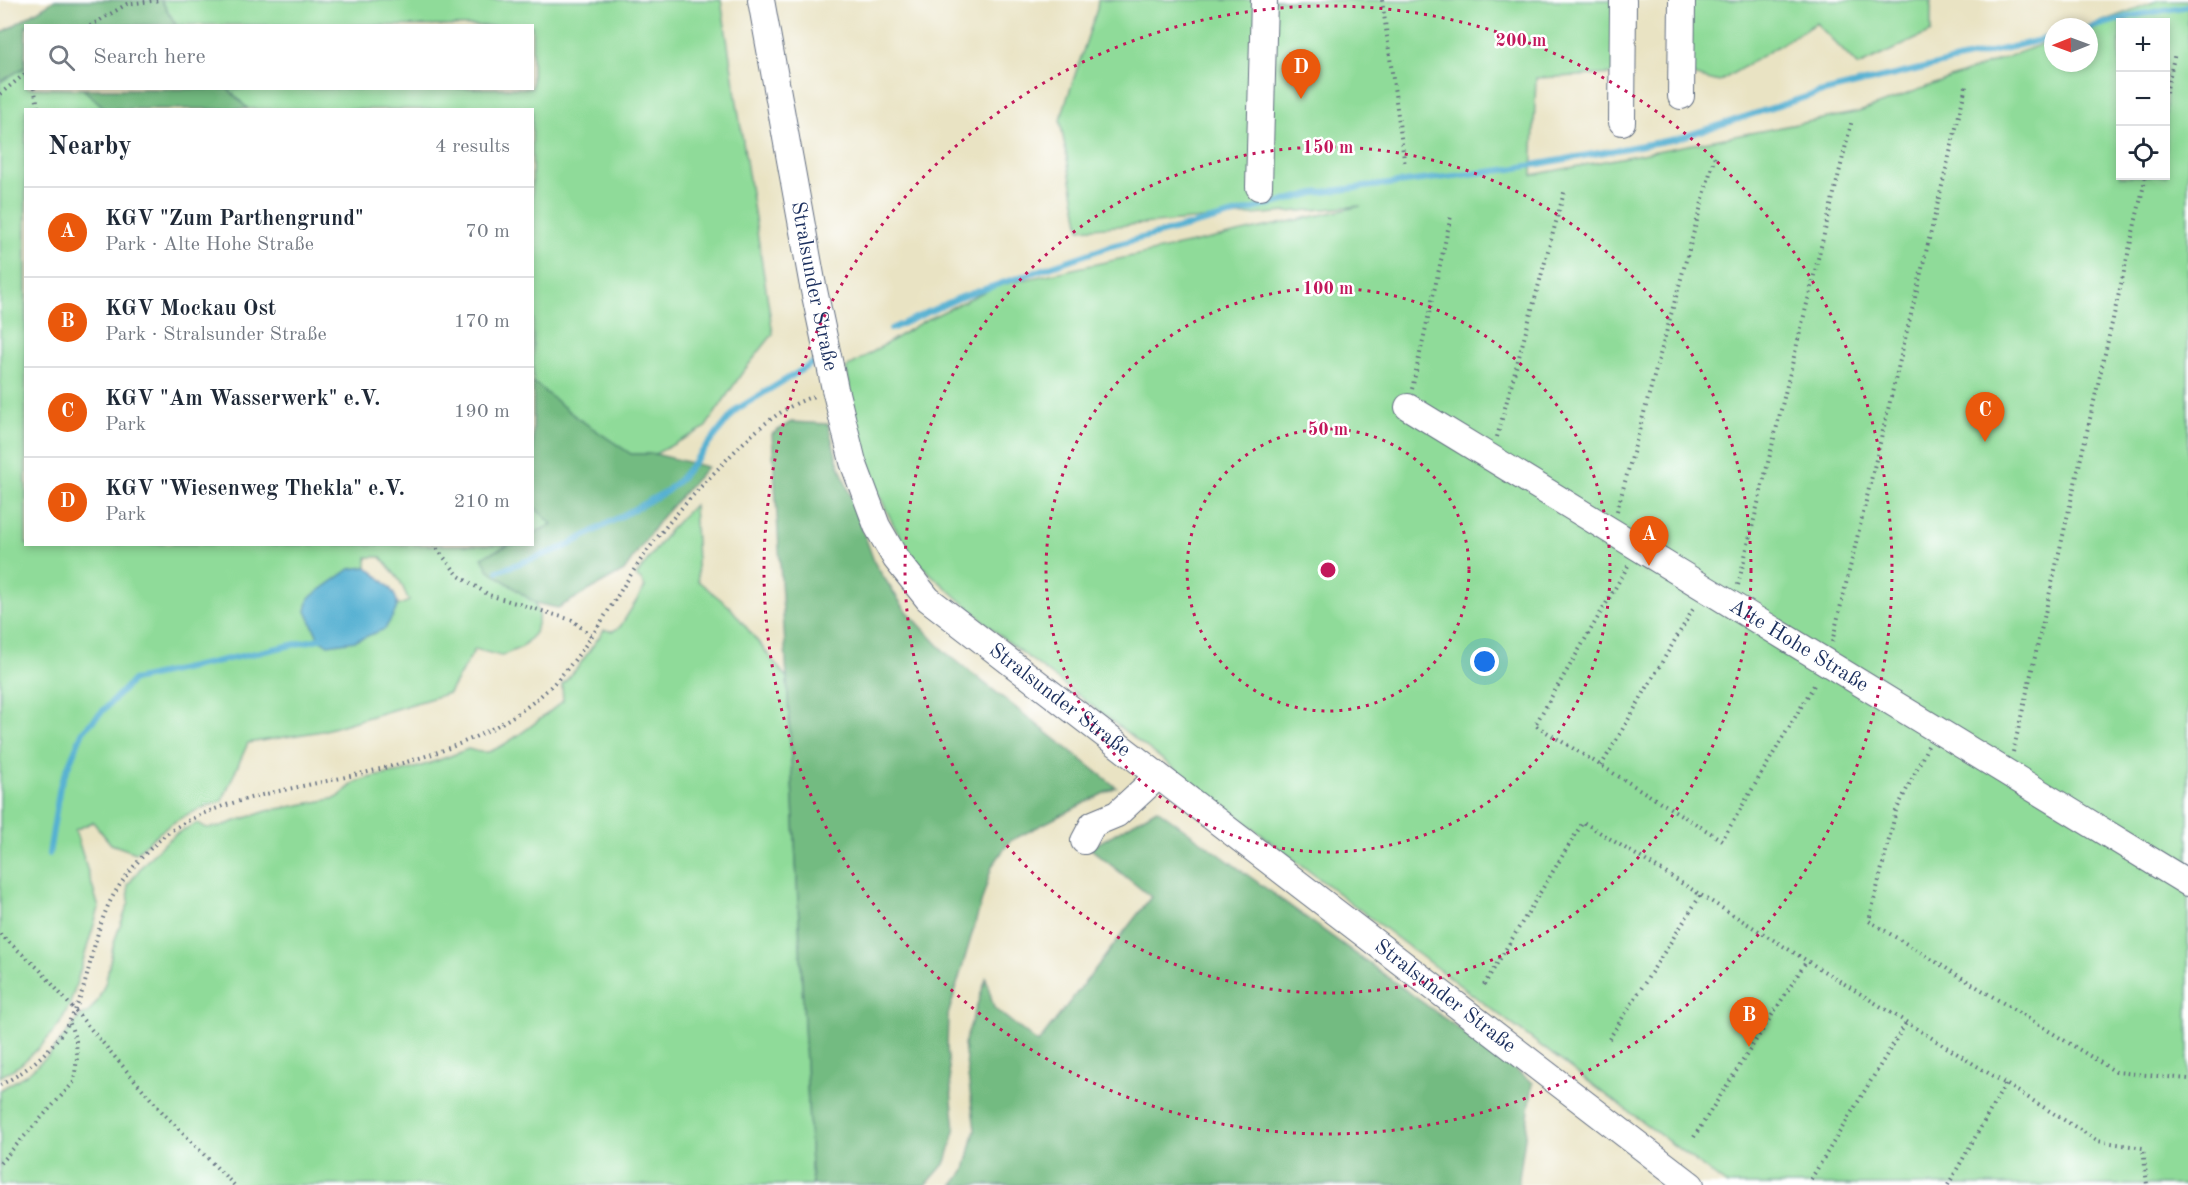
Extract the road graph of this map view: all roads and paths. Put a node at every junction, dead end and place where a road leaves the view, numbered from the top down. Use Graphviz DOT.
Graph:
graph roads {
  1 [pos="159,0"];
  2 [pos="761,0"];
  3 [pos="1264,0"];
  4 [pos="1382,0"];
  5 [pos="1623,0"];
  6 [pos="1682,0"];
  7 [pos="93,24"];
  8 [pos="2175,53"];
  9 [pos="24,75"];
  10 [pos="2170,75"];
  11 [pos="1967,82"];
  12 [pos="34,90"];
  13 [pos="0,93"];
  14 [pos="1681,96"];
  15 [pos="39,108"];
  16 [pos="1852,120"];
  17 [pos="1622,122"];
  18 [pos="1715,155"];
  19 [pos="1405,166"];
  20 [pos="2145,180"];
  21 [pos="1259,187"];
  22 [pos="1565,189"];
  23 [pos="1451,216"];
  24 [pos="835,389"];
  25 [pos="1408,407"];
  26 [pos="1492,458"];
  27 [pos="1611,532"];
  28 [pos="435,546"];
  29 [pos="1638,548"];
  30 [pos="1705,589"];
  31 [pos="1733,606"];
  32 [pos="592,637"];
  33 [pos="1827,663"];
  34 [pos="1936,730"];
  35 [pos="1601,766"];
  36 [pos="2008,773"];
  37 [pos="1158,776"];
  38 [pos="1084,841"];
  39 [pos="2188,883"];
  40 [pos="1700,896"];
  41 [pos="0,934"];
  42 [pos="1806,962"];
  43 [pos="1484,985"];
  44 [pos="75,1010"];
  45 [pos="69,1021"];
  46 [pos="1906,1023"];
  47 [pos="1609,1039"];
  48 [pos="2188,1079"];
  49 [pos="2006,1083"];
  50 [pos="0,1085"];
  51 [pos="1694,1137"];
  52 [pos="0,1163"];
  53 [pos="1811,1179"];
  54 [pos="234,1185"];
  55 [pos="1691,1185"];
  56 [pos="1948,1185"];
  57 [pos="2147,1185"];
  1 -- 7 [label="path"];
  2 -- 24 [label="street, Stralsunder Straße"];
  3 -- 21 [label="street"];
  4 -- 19 [label="path"];
  5 -- 17 [label="street"];
  6 -- 14 [label="street"];
  8 -- 10 [label="path"];
  9 -- 13 [label="path"];
  11 -- 33 [label="path"];
  12 -- 15 [label="path"];
  16 -- 31 [label="path"];
  18 -- 27 [label="path"];
  20 -- 36 [label="path"];
  22 -- 26 [label="path"];
  23 -- 25 [label="path"];
  24 -- 32 [label="path"];
  24 -- 37 [label="street, Stralsunder Straße"];
  25 -- 26 [label="street, Alte Hohe Straße"];
  26 -- 27 [label="street, Alte Hohe Straße"];
  27 -- 29 [label="street, Alte Hohe Straße"];
  28 -- 32 [label="path"];
  29 -- 30 [label="street, Alte Hohe Straße"];
  29 -- 35 [label="path"];
  30 -- 31 [label="street, Alte Hohe Straße"];
  30 -- 35 [label="path"];
  31 -- 33 [label="street, Alte Hohe Straße"];
  32 -- 44 [label="path"];
  33 -- 34 [label="street, Alte Hohe Straße"];
  33 -- 35 [label="path"];
  34 -- 36 [label="street, Alte Hohe Straße"];
  34 -- 48 [label="path"];
  36 -- 39 [label="street, Alte Hohe Straße"];
  37 -- 38 [label="street"];
  37 -- 55 [label="street, Stralsunder Straße"];
  40 -- 42 [label="path"];
  40 -- 43 [label="path"];
  40 -- 47 [label="path"];
  41 -- 44 [label="path"];
  42 -- 46 [label="path"];
  42 -- 51 [label="path"];
  44 -- 45 [label="path"];
  44 -- 54 [label="path"];
  45 -- 50 [label="path"];
  45 -- 52 [label="path"];
  46 -- 49 [label="path"];
  46 -- 53 [label="path"];
  49 -- 56 [label="path"];
  49 -- 57 [label="path"];
}
